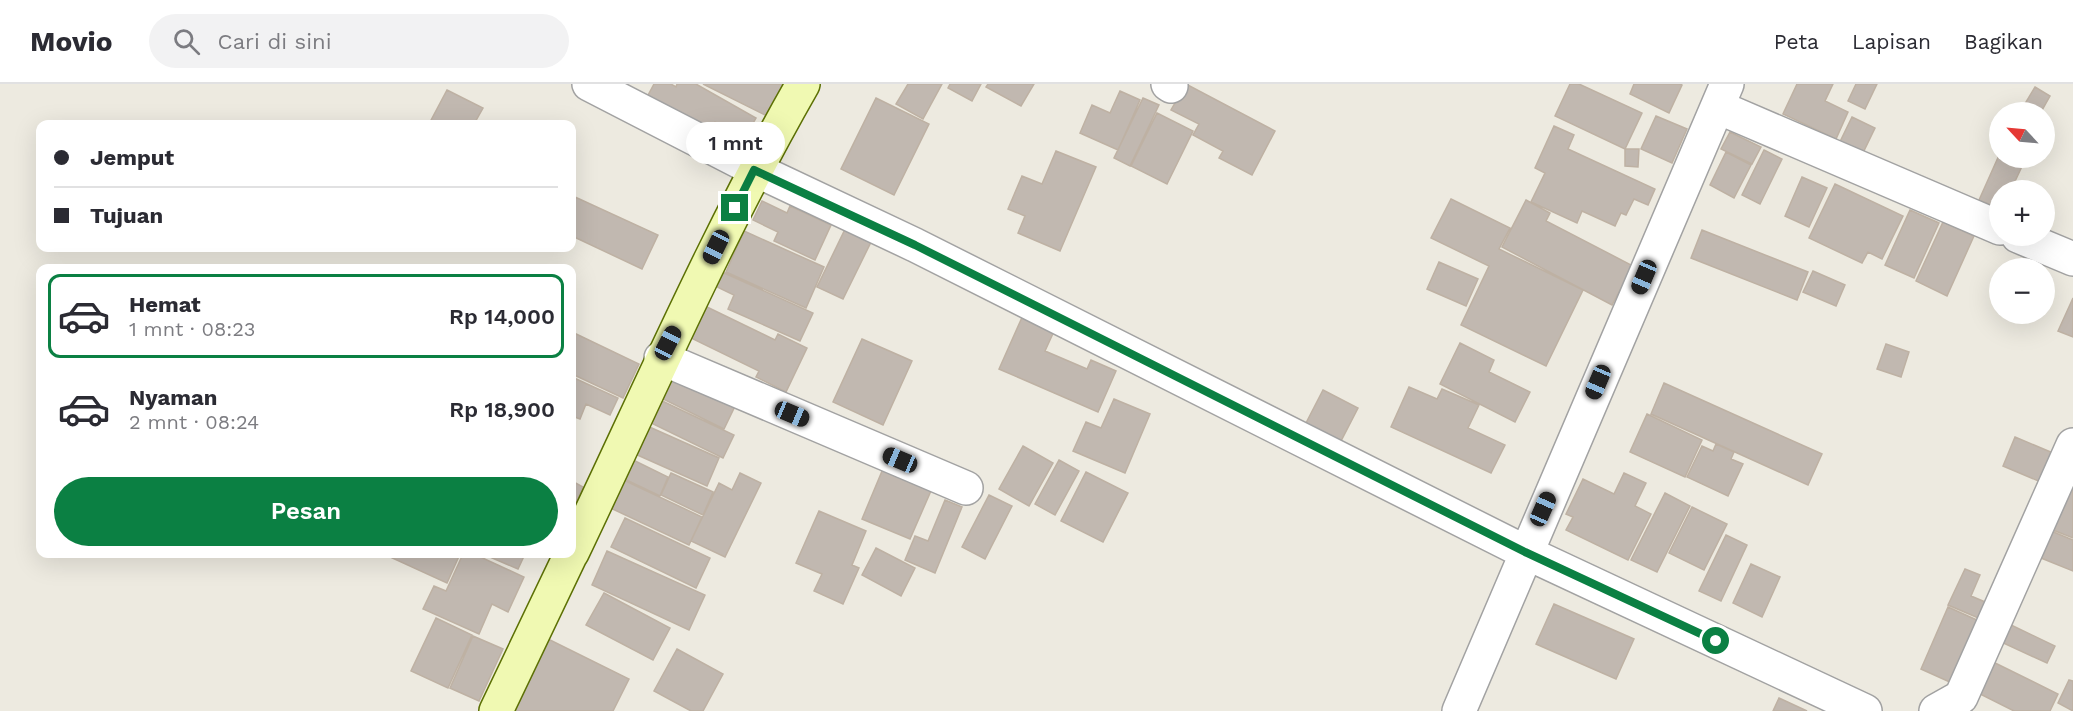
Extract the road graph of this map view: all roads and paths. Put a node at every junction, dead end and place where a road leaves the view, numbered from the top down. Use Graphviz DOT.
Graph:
graph roads {
  1 [pos="589,84"];
  2 [pos="803,84"];
  3 [pos="1722,96"];
  4 [pos="754,170"];
  5 [pos="1989,223"];
  6 [pos="2042,246"];
  7 [pos="2073,259"];
  8 [pos="661,358"];
  9 [pos="2073,445"];
  10 [pos="966,488"];
  11 [pos="576,544"];
  12 [pos="1525,552"];
  13 [pos="570,558"];
  14 [pos="496,711"];
  15 [pos="1459,711"];
  16 [pos="1865,711"];
  17 [pos="1936,711"];
  1 -- 4 [label="street"];
  2 -- 4 [label="street"];
  3 -- 5 [label="street"];
  3 -- 12 [label="street"];
  4 -- 8 [label="street"];
  4 -- 12 [label="street"];
  6 -- 7 [label="street"];
  8 -- 10 [label="street"];
  8 -- 11 [label="street"];
  9 -- 17 [label="street"];
  12 -- 15 [label="street"];
  12 -- 16 [label="street"];
  13 -- 14 [label="street"];
}
